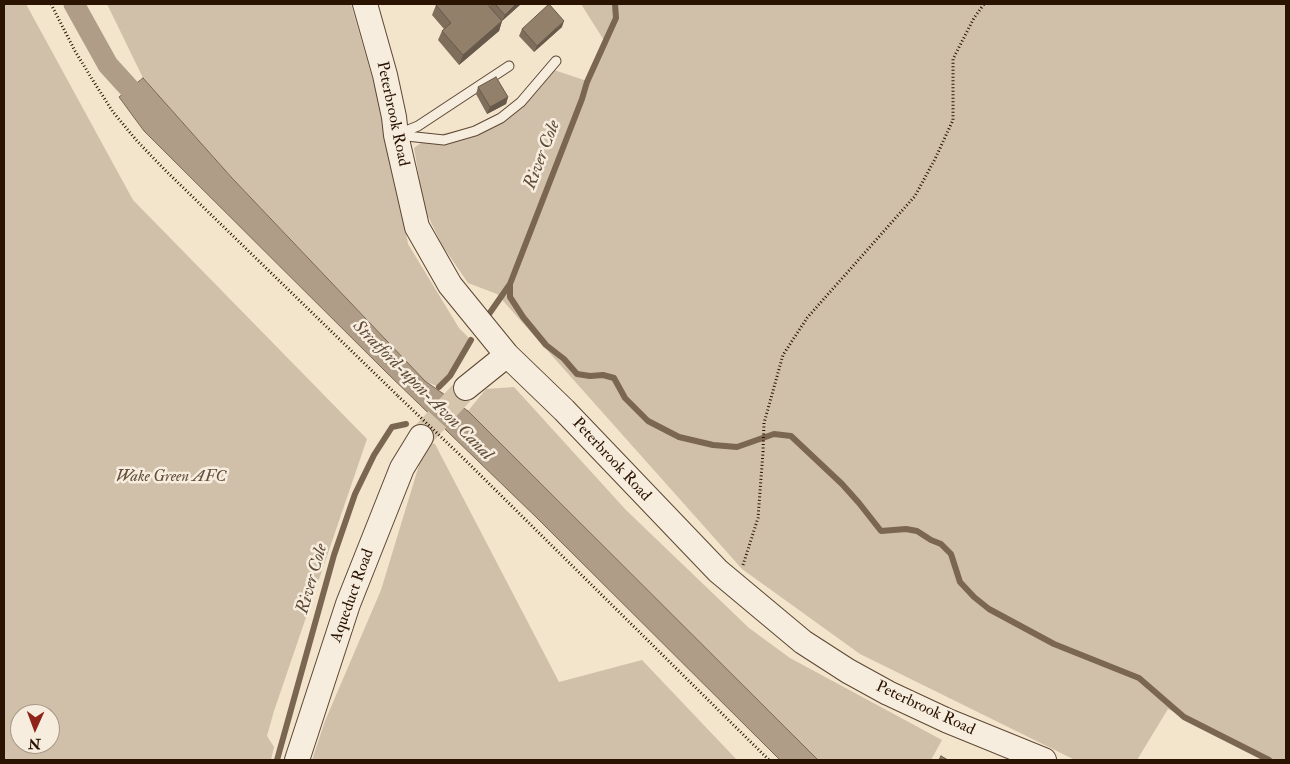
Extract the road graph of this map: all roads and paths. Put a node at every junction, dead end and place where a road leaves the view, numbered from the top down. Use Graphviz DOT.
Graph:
graph roads {
  1 [pos="51,4"];
  2 [pos="365,4"];
  3 [pos="984,4"];
  4 [pos="556,62"];
  5 [pos="509,66"];
  6 [pos="396,135"];
  7 [pos="507,355"];
  8 [pos="466,388"];
  9 [pos="421,437"];
  10 [pos="733,584"];
  11 [pos="297,760"];
  12 [pos="769,760"];
  13 [pos="1044,760"];
  1 -- 12 [label="path, bridge"];
  2 -- 6 [label="street, Peterbrook Road"];
  3 -- 10 [label="path"];
  4 -- 6 [label="lane"];
  5 -- 6 [label="lane"];
  6 -- 7 [label="street, Peterbrook Road"];
  7 -- 8 [label="street"];
  7 -- 10 [label="street, Peterbrook Road"];
  9 -- 11 [label="street, Aqueduct Road"];
  10 -- 13 [label="street, Peterbrook Road"];
}
